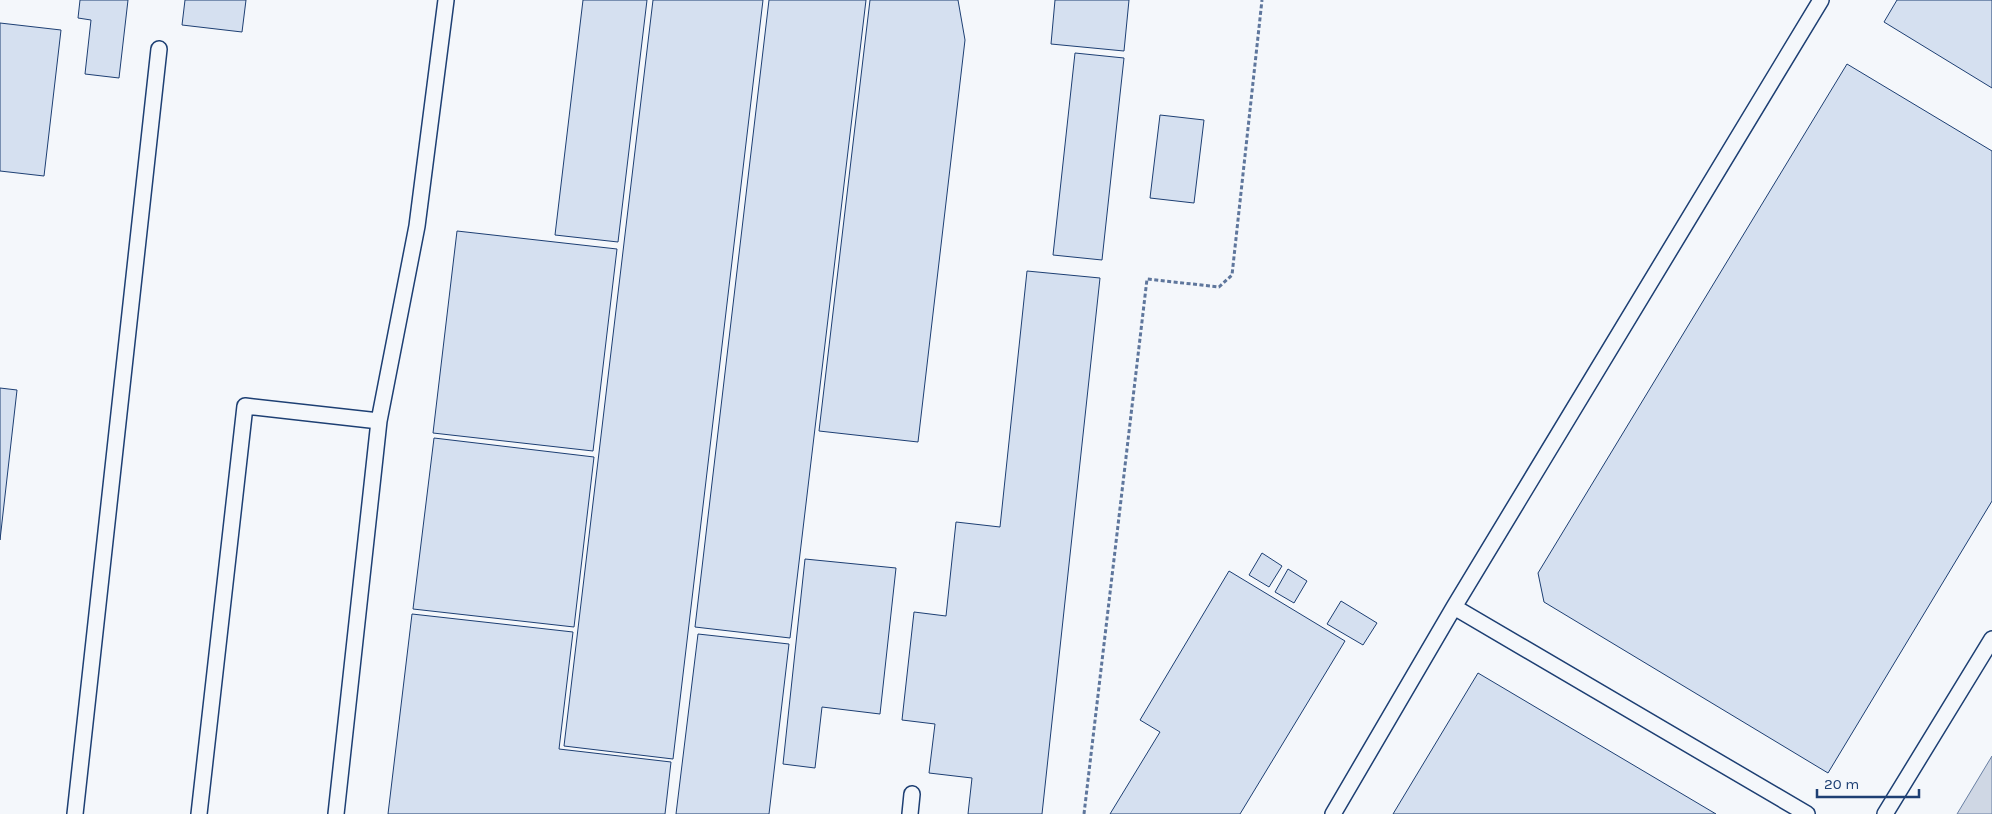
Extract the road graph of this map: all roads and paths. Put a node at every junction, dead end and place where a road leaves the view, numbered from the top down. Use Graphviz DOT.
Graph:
graph roads {
  1 [pos="446,0"];
  2 [pos="1262,0"];
  3 [pos="1821,0"];
  4 [pos="159,49"];
  5 [pos="379,421"];
  6 [pos="1454,607"];
  7 [pos="1992,639"];
  8 [pos="912,794"];
  9 [pos="75,814"];
  10 [pos="199,814"];
  11 [pos="336,814"];
  12 [pos="910,814"];
  13 [pos="1084,814"];
  14 [pos="1333,814"];
  15 [pos="1807,814"];
  16 [pos="1885,814"];
  1 -- 5 [label="lane"];
  2 -- 13 [label="path"];
  3 -- 6 [label="lane"];
  4 -- 9 [label="lane"];
  5 -- 10 [label="lane"];
  5 -- 11 [label="lane"];
  6 -- 14 [label="lane"];
  6 -- 15 [label="lane"];
  7 -- 16 [label="lane"];
  8 -- 12 [label="lane"];
}
